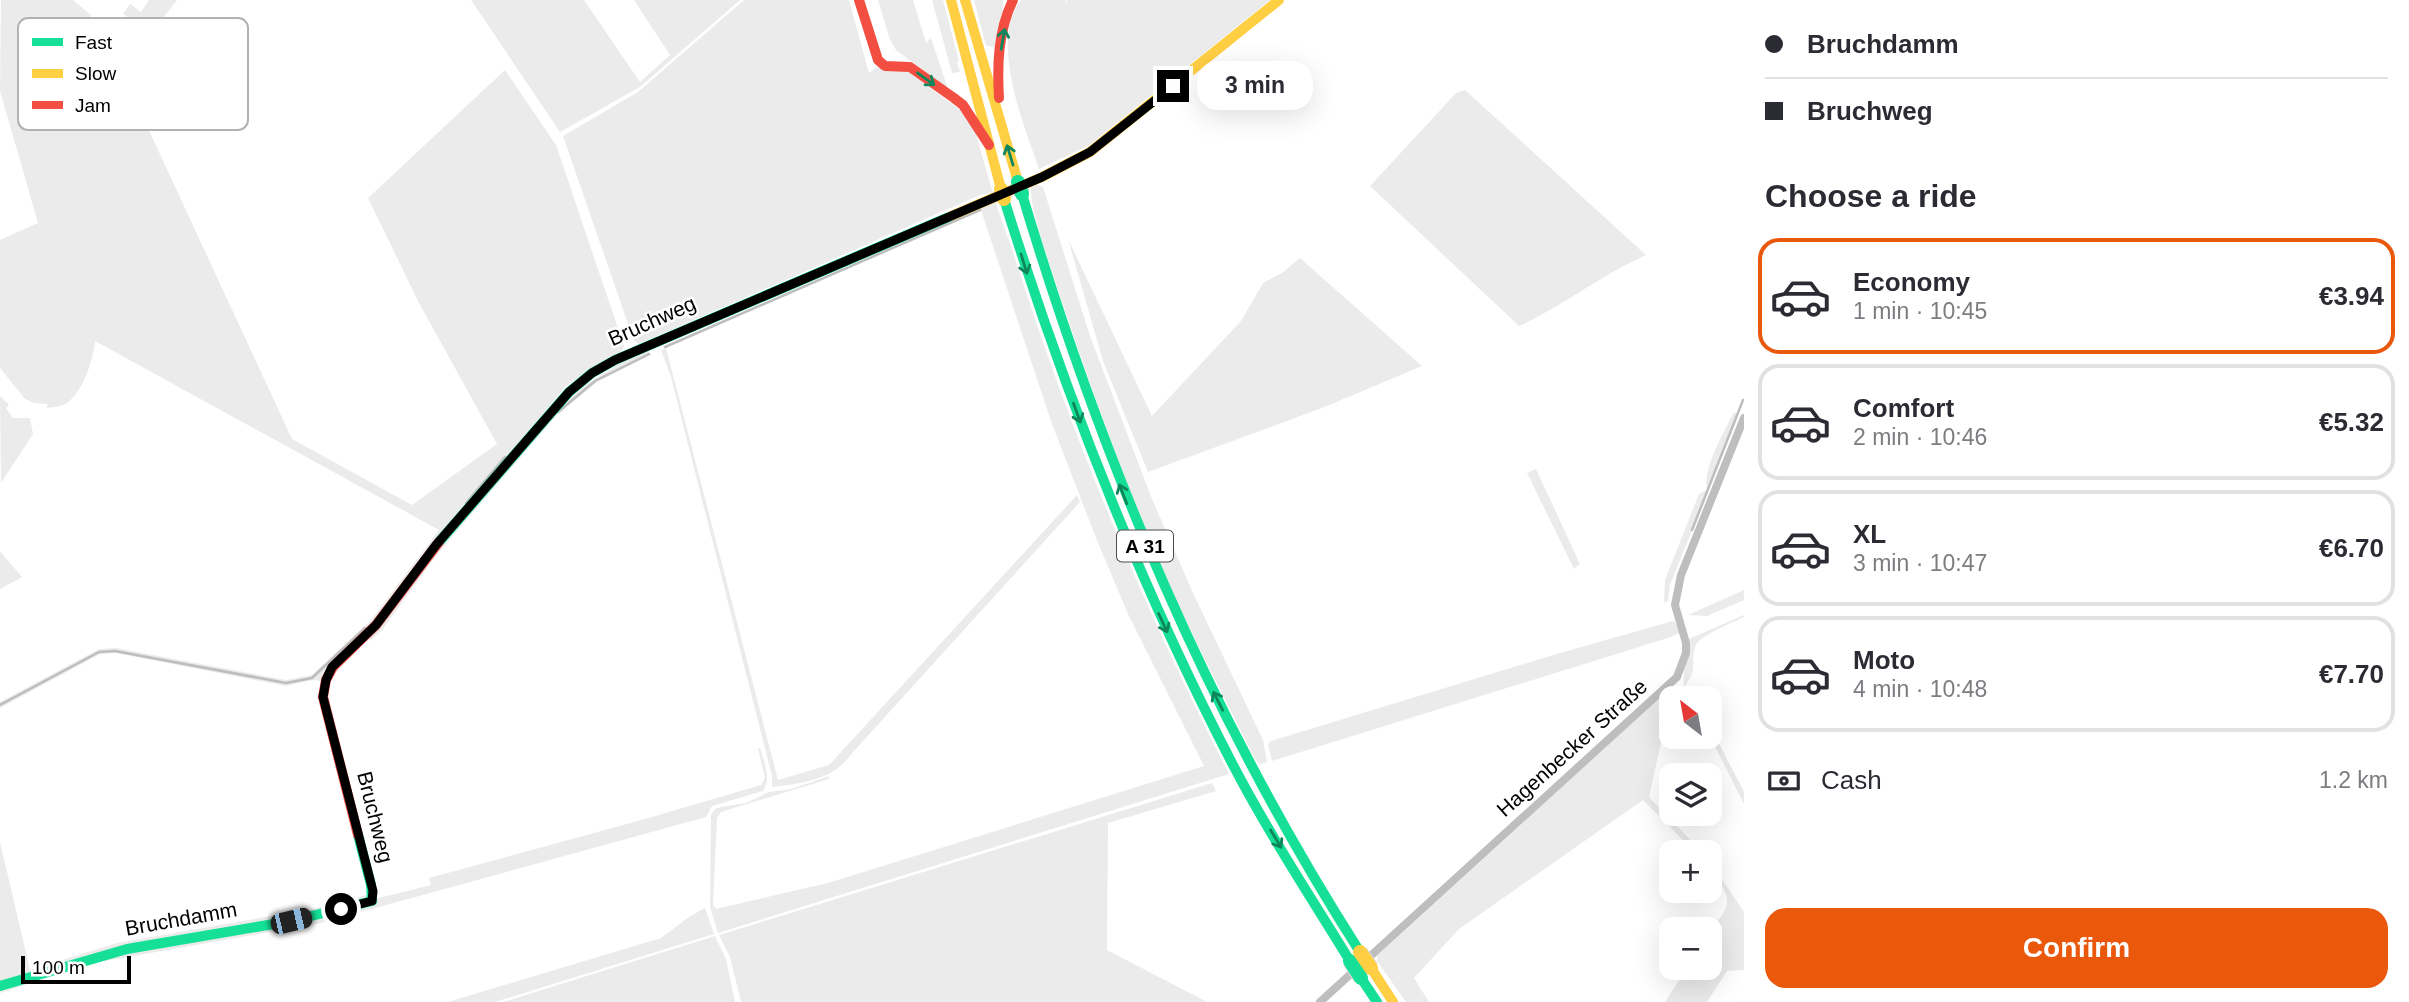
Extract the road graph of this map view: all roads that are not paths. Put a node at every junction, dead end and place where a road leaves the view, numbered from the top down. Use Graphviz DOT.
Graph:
graph roads {
  1 [pos="859,0"];
  2 [pos="951,0"];
  3 [pos="965,0"];
  4 [pos="1013,0"];
  5 [pos="1279,0"];
  6 [pos="1001,128"];
  7 [pos="989,145"];
  8 [pos="1744,418"];
  9 [pos="1245,771"];
  10 [pos="372,901"];
  11 [pos="1366,973"];
  12 [pos="0,986"];
  13 [pos="1320,1002"];
  14 [pos="1377,1002"];
  15 [pos="1393,1002"];
  1 -- 7 [label="main road, one-way"];
  2 -- 7 [label="main road, A 31"];
  3 -- 6 [label="main road, A 31"];
  6 -- 4 [label="main road, one-way"];
  5 -- 10 [label="main road, Bruchweg"];
  9 -- 6 [label="main road, A 31, one-way"];
  7 -- 9 [label="main road, A 31, one-way"];
  8 -- 13 [label="street, Hagenbecker Straße"];
  9 -- 11 [label="main road, A 31, bridge"];
  10 -- 12 [label="main road, Bruchdamm"];
  11 -- 14 [label="main road, A 31"];
  11 -- 15 [label="main road, A 31"];
}
